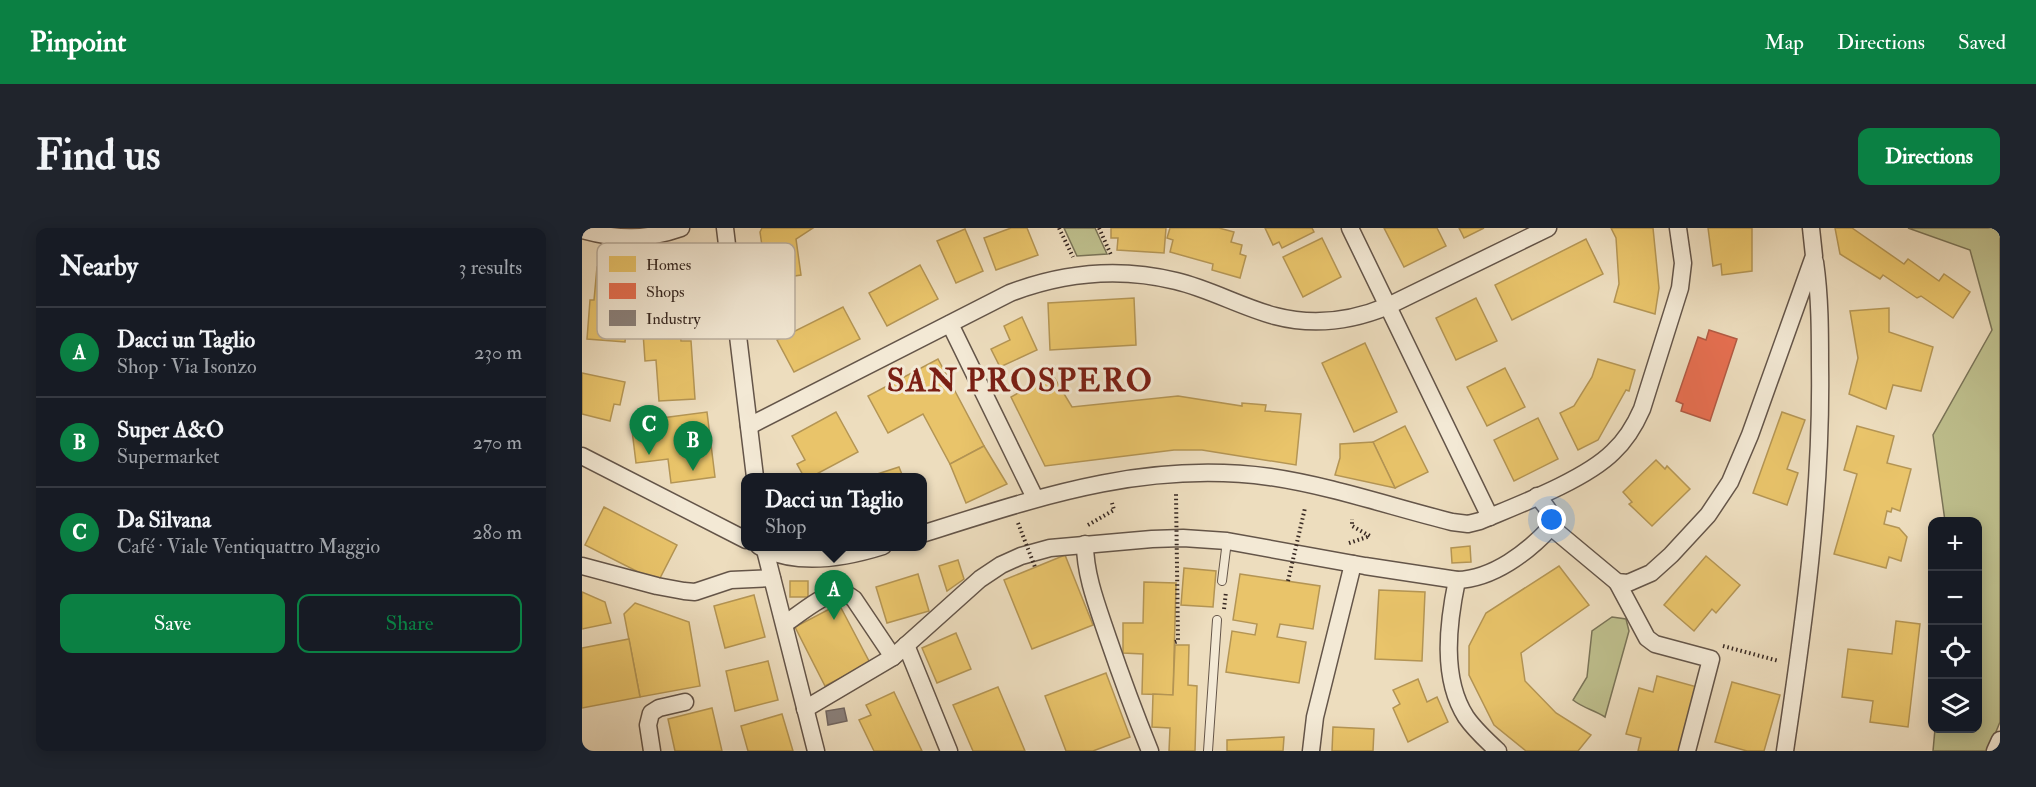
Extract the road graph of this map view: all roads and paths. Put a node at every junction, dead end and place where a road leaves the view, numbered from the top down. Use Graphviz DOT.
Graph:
graph roads {
  1 [pos="681,228"];
  2 [pos="725,228"];
  3 [pos="1059,228"];
  4 [pos="1099,228"];
  5 [pos="1350,228"];
  6 [pos="1548,228"];
  7 [pos="1678,228"];
  8 [pos="1811,228"];
  9 [pos="582,230"];
  10 [pos="727,243"];
  11 [pos="1814,256"];
  12 [pos="1113,258"];
  13 [pos="1075,261"];
  14 [pos="1388,306"];
  15 [pos="950,324"];
  16 [pos="738,339"];
  17 [pos="749,426"];
  18 [pos="582,456"];
  19 [pos="755,473"];
  20 [pos="1176,494"];
  21 [pos="1538,496"];
  22 [pos="1035,498"];
  23 [pos="1305,508"];
  24 [pos="1490,517"];
  25 [pos="1352,519"];
  26 [pos="1018,523"];
  27 [pos="1551,527"];
  28 [pos="927,532"];
  29 [pos="741,537"];
  30 [pos="1227,541"];
  31 [pos="1085,544"];
  32 [pos="763,551"];
  33 [pos="773,551"];
  34 [pos="866,551"];
  35 [pos="1359,565"];
  36 [pos="582,566"];
  37 [pos="1035,567"];
  38 [pos="772,578"];
  39 [pos="1457,580"];
  40 [pos="1222,581"];
  41 [pos="1288,581"];
  42 [pos="1617,582"];
  43 [pos="1217,620"];
  44 [pos="785,624"];
  45 [pos="1175,642"];
  46 [pos="1717,644"];
  47 [pos="906,645"];
  48 [pos="893,657"];
  49 [pos="1798,666"];
  50 [pos="685,702"];
  51 [pos="805,709"];
  52 [pos="2000,740"];
  53 [pos="652,751"];
  54 [pos="816,751"];
  55 [pos="949,751"];
  56 [pos="1150,751"];
  57 [pos="1208,751"];
  58 [pos="1311,751"];
  59 [pos="1498,751"];
  60 [pos="1687,751"];
  61 [pos="1785,751"];
  62 [pos="1995,751"];
  1 -- 9 [label="street"];
  2 -- 10 [label="street"];
  3 -- 13 [label="path"];
  4 -- 12 [label="path"];
  5 -- 14 [label="street"];
  6 -- 14 [label="street"];
  7 -- 21 [label="street"];
  8 -- 11 [label="street"];
  11 -- 42 [label="street"];
  11 -- 49 [label="street"];
  14 -- 15 [label="street"];
  14 -- 24 [label="street"];
  15 -- 17 [label="street"];
  15 -- 22 [label="street"];
  16 -- 17 [label="street"];
  17 -- 19 [label="street"];
  18 -- 29 [label="street"];
  20 -- 45 [label="path, bridge"];
  21 -- 24 [label="street"];
  21 -- 27 [label="street"];
  22 -- 24 [label="street"];
  22 -- 28 [label="street"];
  23 -- 41 [label="path, bridge"];
  25 -- 35 [label="path"];
  26 -- 37 [label="path, bridge"];
  27 -- 39 [label="street"];
  27 -- 42 [label="street"];
  30 -- 31 [label="street"];
  30 -- 35 [label="street"];
  30 -- 40 [label="lane"];
  31 -- 47 [label="street"];
  31 -- 56 [label="street"];
  32 -- 38 [label="street"];
  33 -- 34 [label="street"];
  35 -- 39 [label="street"];
  35 -- 58 [label="street"];
  36 -- 38 [label="street"];
  38 -- 44 [label="street"];
  39 -- 59 [label="street"];
  40 -- 43 [label="path"];
  42 -- 60 [label="street"];
  43 -- 57 [label="lane"];
  44 -- 48 [label="street"];
  44 -- 51 [label="street"];
  46 -- 49 [label="path"];
  47 -- 48 [label="street"];
  47 -- 55 [label="street"];
  48 -- 51 [label="street"];
  49 -- 61 [label="street"];
  50 -- 53 [label="street"];
  51 -- 54 [label="street"];
  52 -- 62 [label="street"];
}
